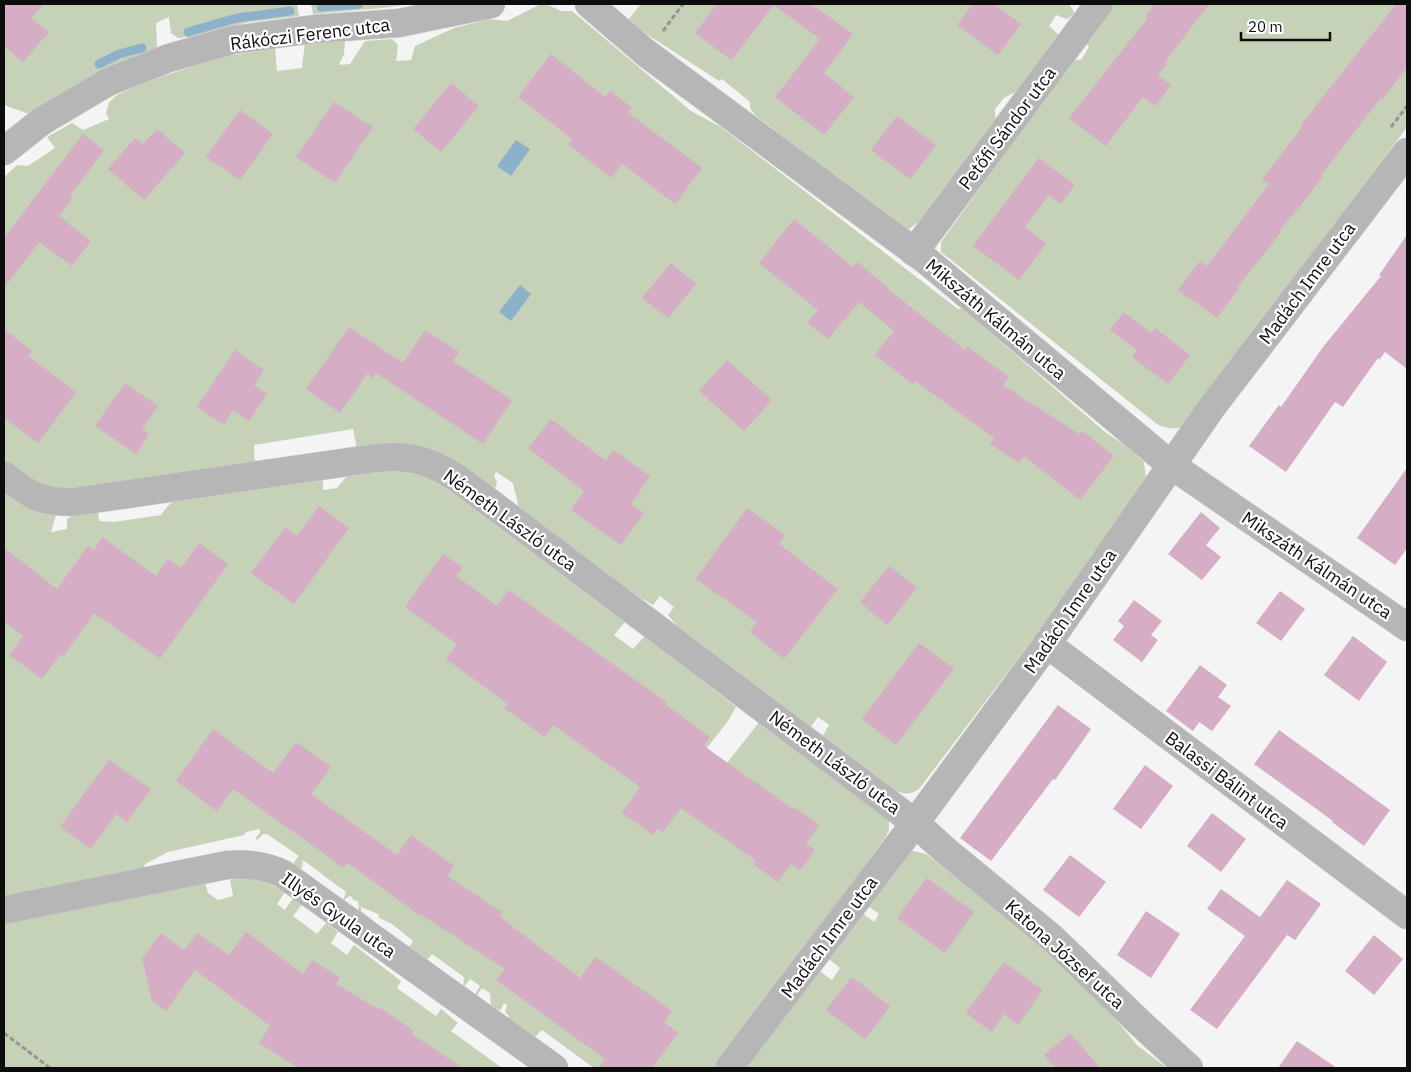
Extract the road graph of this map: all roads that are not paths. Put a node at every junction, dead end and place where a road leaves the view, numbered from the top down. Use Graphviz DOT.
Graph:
graph roads {
  1 [pos="491,4"];
  2 [pos="589,4"];
  3 [pos="1099,4"];
  4 [pos="4,151"];
  5 [pos="1407,152"];
  6 [pos="914,252"];
  7 [pos="1172,466"];
  8 [pos="4,475"];
  9 [pos="1407,627"];
  10 [pos="1047,644"];
  11 [pos="915,823"];
  12 [pos="4,910"];
  13 [pos="1407,915"];
  14 [pos="554,1068"];
  15 [pos="730,1068"];
  16 [pos="1189,1068"];
  1 -- 4 [label="street, Rákóczi Ferenc utca"];
  2 -- 6 [label="street, Mikszáth Kálmán utca"];
  3 -- 6 [label="street, Petőfi Sándor utca"];
  5 -- 7 [label="street, Madách Imre utca"];
  6 -- 7 [label="street, Mikszáth Kálmán utca"];
  7 -- 9 [label="street, Mikszáth Kálmán utca"];
  7 -- 10 [label="street, Madách Imre utca"];
  8 -- 11 [label="street, Németh László utca"];
  10 -- 11 [label="street, Madách Imre utca"];
  10 -- 13 [label="street, Balassi Bálint utca"];
  11 -- 15 [label="street, Madách Imre utca"];
  11 -- 16 [label="street, Katona József utca"];
  12 -- 14 [label="street, Illyés Gyula utca"];
}
